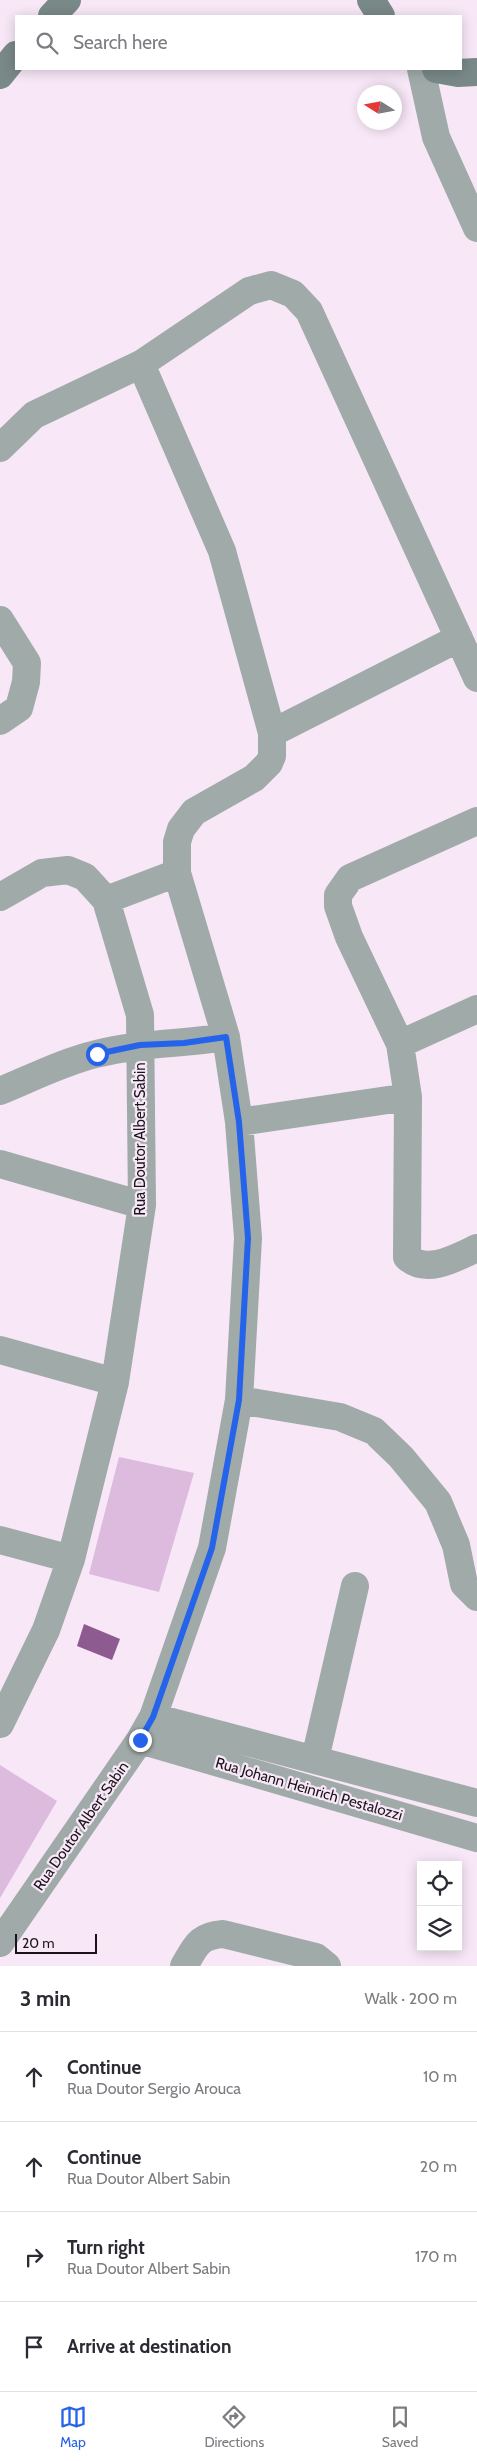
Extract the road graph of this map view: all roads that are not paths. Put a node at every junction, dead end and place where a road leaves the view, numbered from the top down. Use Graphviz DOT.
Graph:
graph roads {
  1 [pos="67,0"];
  2 [pos="371,0"];
  3 [pos="53,15"];
  4 [pos="380,15"];
  5 [pos="15,56"];
  6 [pos="421,70"];
  7 [pos="443,70"];
  8 [pos="477,72"];
  9 [pos="0,74"];
  10 [pos="477,228"];
  11 [pos="141,364"];
  12 [pos="0,448"];
  13 [pos="0,620"];
  14 [pos="459,638"];
  15 [pos="477,678"];
  16 [pos="0,721"];
  17 [pos="272,732"];
  18 [pos="477,821"];
  19 [pos="177,873"];
  20 [pos="0,897"];
  21 [pos="106,900"];
  22 [pos="477,1009"];
  23 [pos="226,1037"];
  24 [pos="400,1044"];
  25 [pos="140,1045"];
  26 [pos="0,1091"];
  27 [pos="408,1097"];
  28 [pos="239,1122"];
  29 [pos="0,1164"];
  30 [pos="142,1205"];
  31 [pos="477,1248"];
  32 [pos="0,1350"];
  33 [pos="115,1382"];
  34 [pos="239,1400"];
  35 [pos="0,1540"];
  36 [pos="71,1560"];
  37 [pos="355,1586"];
  38 [pos="477,1597"];
  39 [pos="0,1724"];
  40 [pos="146,1728"];
  41 [pos="315,1759"];
  42 [pos="477,1804"];
  43 [pos="477,1838"];
  44 [pos="0,1944"];
  45 [pos="184,1966"];
  46 [pos="327,1966"];
  1 -- 3 [label="main road"];
  2 -- 4 [label="main road"];
  5 -- 9 [label="main road"];
  6 -- 10 [label="street"];
  7 -- 8 [label="main road"];
  11 -- 12 [label="street"];
  11 -- 14 [label="street"];
  11 -- 17 [label="street"];
  13 -- 16 [label="street"];
  14 -- 15 [label="street"];
  14 -- 17 [label="street"];
  17 -- 19 [label="street"];
  18 -- 24 [label="street"];
  19 -- 21 [label="street"];
  19 -- 23 [label="street"];
  20 -- 21 [label="street"];
  21 -- 25 [label="street"];
  22 -- 24 [label="street"];
  23 -- 25 [label="street, Rua Doutor Albert Sabin"];
  23 -- 28 [label="street, Rua Doutor Albert Sabin"];
  24 -- 27 [label="street"];
  25 -- 26 [label="street"];
  25 -- 30 [label="street, Rua Doutor Albert Sabin"];
  27 -- 28 [label="street"];
  27 -- 31 [label="street"];
  28 -- 34 [label="street, Rua Doutor Albert Sabin"];
  29 -- 30 [label="street"];
  30 -- 33 [label="street, Rua Doutor Albert Sabin"];
  32 -- 33 [label="street"];
  33 -- 36 [label="street, Rua Doutor Albert Sabin"];
  34 -- 38 [label="street"];
  34 -- 40 [label="street, Rua Doutor Albert Sabin"];
  35 -- 36 [label="street"];
  36 -- 39 [label="street, Rua Doutor Albert Sabin"];
  37 -- 41 [label="street"];
  40 -- 41 [label="street, Rua Johann Heinrich Pestalozzi"];
  40 -- 43 [label="street, Rua Johann Heinrich Pestalozzi"];
  40 -- 44 [label="street, Rua Doutor Albert Sabin"];
  41 -- 42 [label="street, Rua Johann Heinrich Pestalozzi"];
  45 -- 46 [label="street"];
}
